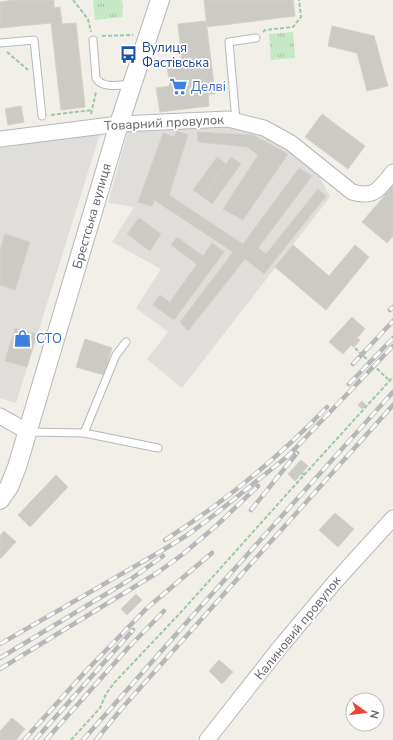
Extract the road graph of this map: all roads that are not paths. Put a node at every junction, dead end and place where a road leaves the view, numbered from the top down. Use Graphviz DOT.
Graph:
graph roads {
  1 [pos="160,0"];
  2 [pos="93,38"];
  3 [pos="256,38"];
  4 [pos="0,44"];
  5 [pos="132,84"];
  6 [pos="42,116"];
  7 [pos="236,121"];
  8 [pos="119,124"];
  9 [pos="0,139"];
  10 [pos="393,172"];
  11 [pos="126,342"];
  12 [pos="0,416"];
  13 [pos="28,432"];
  14 [pos="84,433"];
  15 [pos="158,448"];
  16 [pos="0,500"];
  17 [pos="393,518"];
  18 [pos="207,740"];
  1 -- 5 [label="street, Брестська вулиця"];
  2 -- 5 [label="lane"];
  3 -- 7 [label="lane"];
  4 -- 6 [label="lane"];
  5 -- 8 [label="street, Брестська вулиця"];
  7 -- 8 [label="street, Товарний провулок"];
  7 -- 10 [label="street, Товарний провулок"];
  8 -- 9 [label="street, Товарний провулок"];
  8 -- 13 [label="street, Брестська вулиця"];
  11 -- 14 [label="lane"];
  12 -- 13 [label="street"];
  13 -- 14 [label="lane"];
  13 -- 16 [label="street, Брестська вулиця"];
  14 -- 15 [label="lane"];
  17 -- 18 [label="street, Калиновий провулок"];
}
